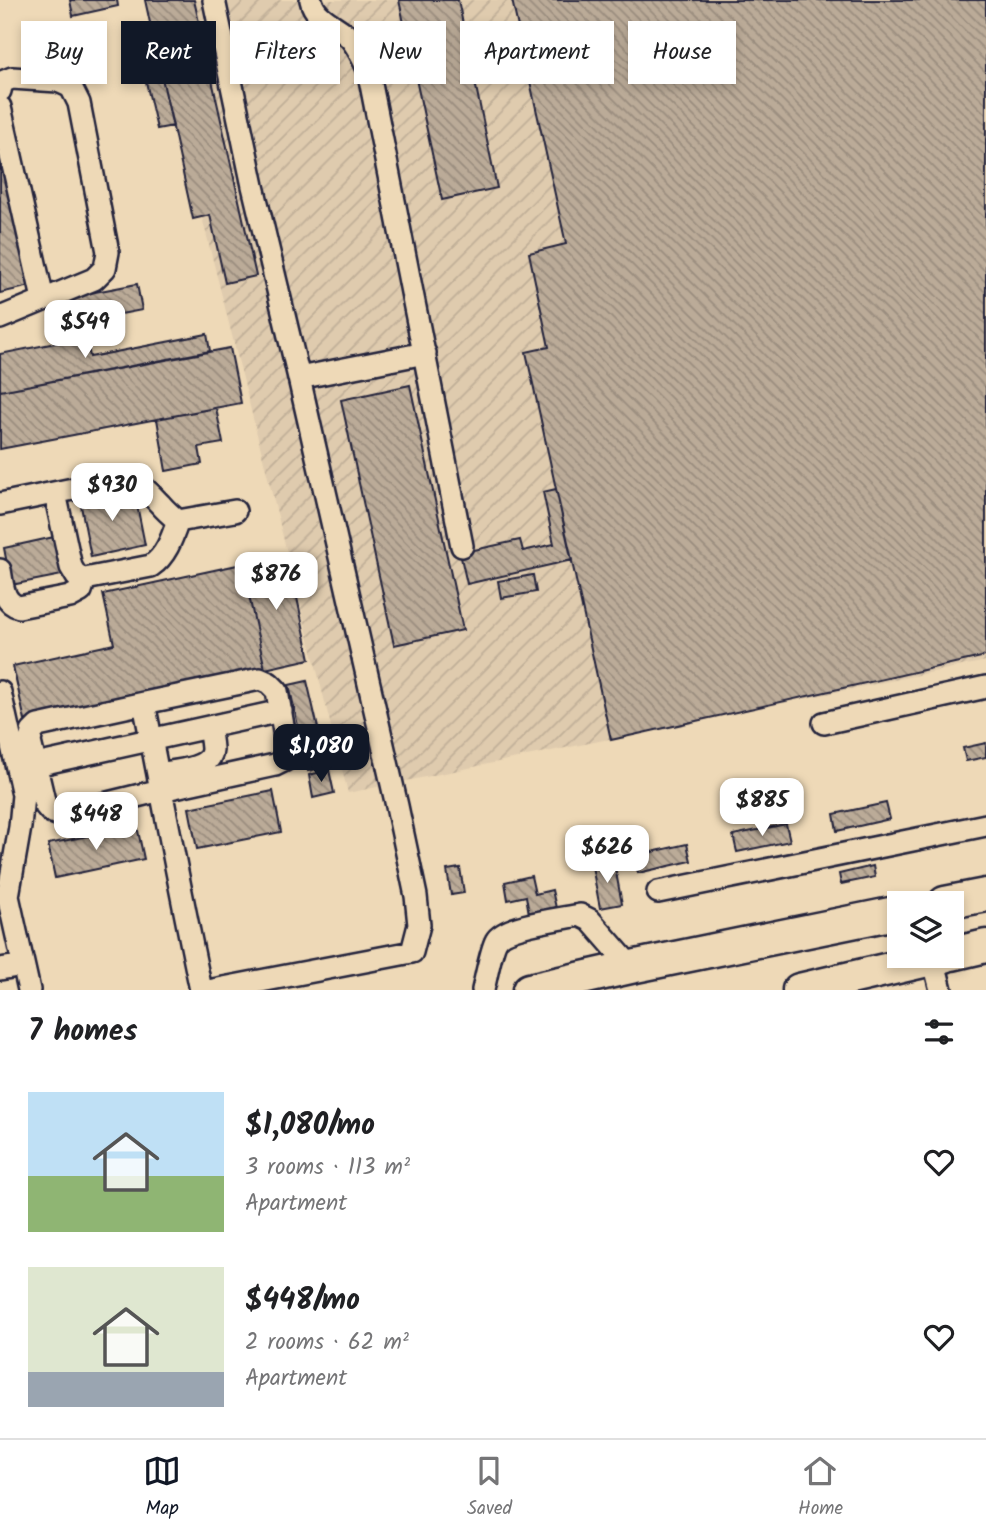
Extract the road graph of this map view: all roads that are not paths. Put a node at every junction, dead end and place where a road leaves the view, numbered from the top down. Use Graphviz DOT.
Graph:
graph roads {
  1 [pos="214,0"];
  2 [pos="311,0"];
  3 [pos="0,91"];
  4 [pos="0,107"];
  5 [pos="43,299"];
  6 [pos="0,318"];
  7 [pos="425,353"];
  8 [pos="299,378"];
  9 [pos="55,492"];
  10 [pos="0,504"];
  11 [pos="235,511"];
  12 [pos="178,521"];
  13 [pos="462,547"];
  14 [pos="0,570"];
  15 [pos="85,579"];
  16 [pos="986,687"];
  17 [pos="0,692"];
  18 [pos="144,703"];
  19 [pos="281,711"];
  20 [pos="824,723"];
  21 [pos="209,727"];
  22 [pos="152,740"];
  23 [pos="36,765"];
  24 [pos="160,782"];
  25 [pos="986,825"];
  26 [pos="658,892"];
  27 [pos="986,895"];
  28 [pos="964,899"];
  29 [pos="887,915"];
  30 [pos="986,946"];
  31 [pos="964,951"];
  32 [pos="23,965"];
  33 [pos="631,967"];
  34 [pos="892,968"];
  35 [pos="942,968"];
  36 [pos="0,969"];
  37 [pos="29,990"];
  38 [pos="201,990"];
  39 [pos="213,990"];
  40 [pos="483,990"];
  41 [pos="529,990"];
  42 [pos="799,990"];
  43 [pos="941,990"];
  1 -- 8 [label="lane"];
  2 -- 7 [label="lane"];
  3 -- 5 [label="lane"];
  4 -- 5 [label="lane"];
  5 -- 6 [label="lane"];
  7 -- 8 [label="lane"];
  7 -- 13 [label="lane"];
  8 -- 39 [label="lane"];
  9 -- 10 [label="lane"];
  9 -- 12 [label="lane"];
  9 -- 15 [label="lane"];
  11 -- 12 [label="lane"];
  12 -- 15 [label="lane"];
  14 -- 15 [label="lane"];
  16 -- 20 [label="lane"];
  17 -- 32 [label="lane"];
  18 -- 19 [label="lane"];
  18 -- 22 [label="lane"];
  18 -- 23 [label="lane"];
  19 -- 21 [label="lane"];
  19 -- 24 [label="lane"];
  21 -- 22 [label="lane"];
  21 -- 24 [label="lane"];
  22 -- 23 [label="lane"];
  22 -- 24 [label="lane"];
  23 -- 24 [label="lane"];
  24 -- 38 [label="lane"];
  25 -- 26 [label="lane"];
  27 -- 28 [label="highway"];
  29 -- 33 [label="highway"];
  30 -- 31 [label="highway"];
  32 -- 36 [label="lane"];
  32 -- 37 [label="lane"];
  33 -- 40 [label="lane"];
  33 -- 41 [label="highway"];
  34 -- 42 [label="highway"];
  35 -- 43 [label="lane"];
}
